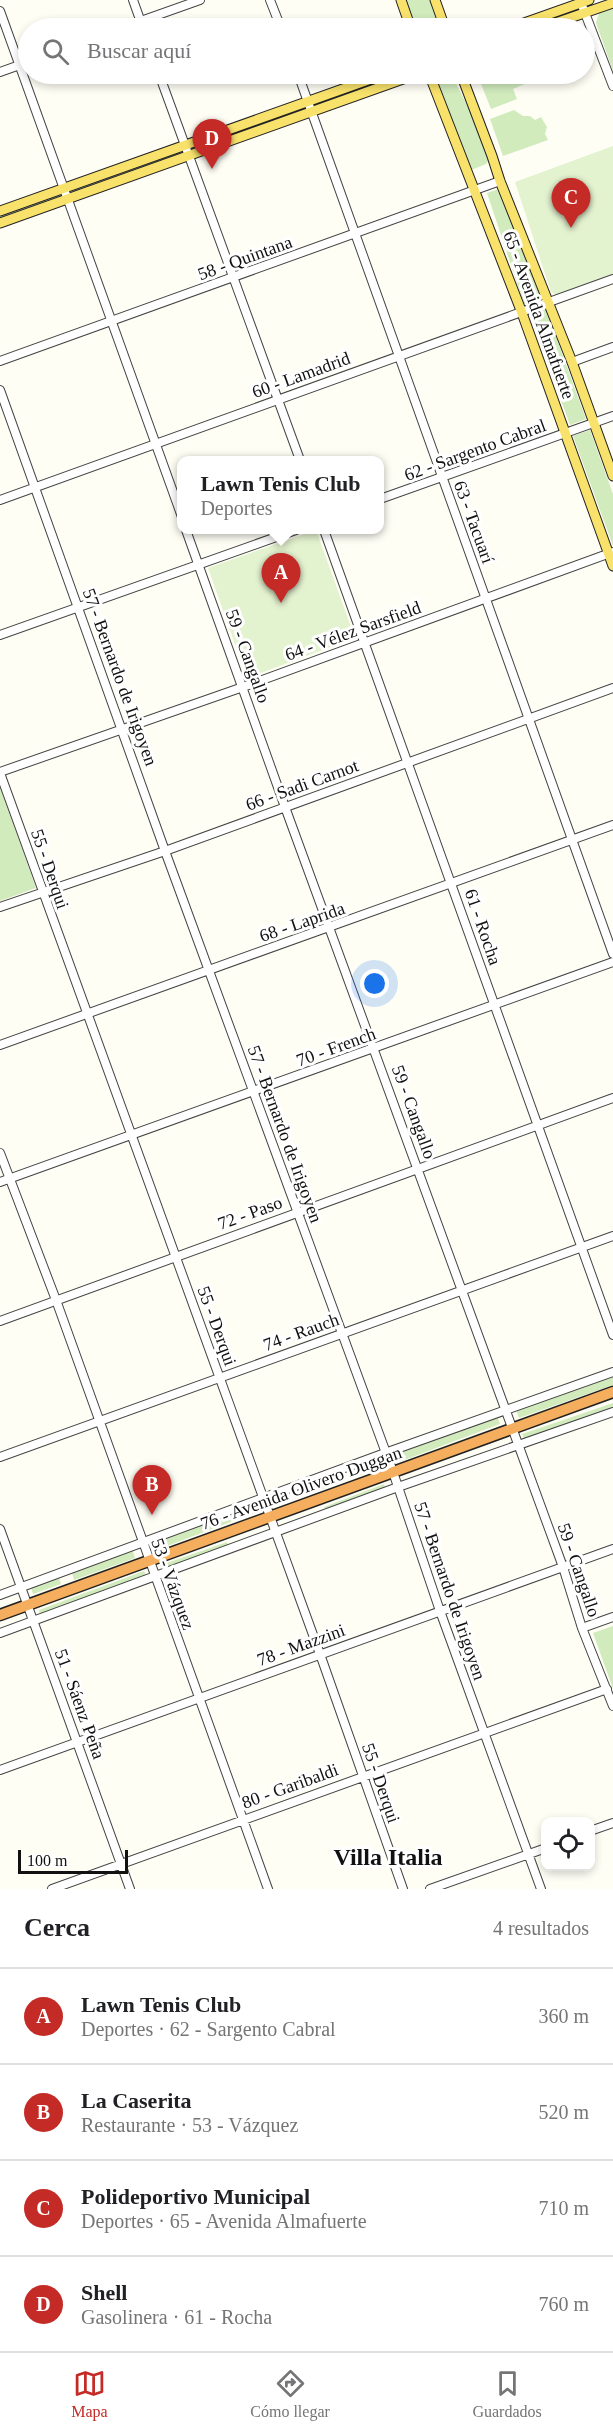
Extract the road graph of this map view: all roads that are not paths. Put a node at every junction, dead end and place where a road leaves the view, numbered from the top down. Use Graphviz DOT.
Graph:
graph roads {
  1 [pos="133,0"];
  2 [pos="200,0"];
  3 [pos="270,0"];
  4 [pos="401,0"];
  5 [pos="435,0"];
  6 [pos="584,1"];
  7 [pos="613,3"];
  8 [pos="0,11"];
  9 [pos="585,13"];
  10 [pos="139,18"];
  11 [pos="158,18"];
  12 [pos="277,18"];
  13 [pos="407,18"];
  14 [pos="441,18"];
  15 [pos="537,18"];
  16 [pos="570,18"];
  17 [pos="587,18"];
  18 [pos="595,39"];
  19 [pos="18,62"];
  20 [pos="18,65"];
  21 [pos="0,72"];
  22 [pos="26,84"];
  23 [pos="163,84"];
  24 [pos="302,84"];
  25 [pos="356,84"];
  26 [pos="389,84"];
  27 [pos="431,84"];
  28 [pos="465,84"];
  29 [pos="613,86"];
  30 [pos="308,101"];
  31 [pos="312,111"];
  32 [pos="187,150"];
  33 [pos="500,181"];
  34 [pos="475,192"];
  35 [pos="65,193"];
  36 [pos="0,211"];
  37 [pos="0,223"];
  38 [pos="355,234"];
  39 [pos="233,278"];
  40 [pos="613,279"];
  41 [pos="548,302"];
  42 [pos="522,313"];
  43 [pos="111,322"];
  44 [pos="613,347"];
  45 [pos="400,355"];
  46 [pos="0,361"];
  47 [pos="572,362"];
  48 [pos="0,390"];
  49 [pos="278,399"];
  50 [pos="613,416"];
  51 [pos="594,423"];
  52 [pos="565,433"];
  53 [pos="157,443"];
  54 [pos="299,456"];
  55 [pos="613,476"];
  56 [pos="441,478"];
  57 [pos="35,488"];
  58 [pos="384,498"];
  59 [pos="0,500"];
  60 [pos="177,502"];
  61 [pos="187,534"];
  62 [pos="285,534"];
  63 [pos="325,534"];
  64 [pos="611,553"];
  65 [pos="198,565"];
  66 [pos="613,566"];
  67 [pos="485,598"];
  68 [pos="79,608"];
  69 [pos="0,635"];
  70 [pos="364,643"];
  71 [pos="243,687"];
  72 [pos="613,688"];
  73 [pos="529,719"];
  74 [pos="123,730"];
  75 [pos="407,762"];
  76 [pos="0,772"];
  77 [pos="285,807"];
  78 [pos="613,825"];
  79 [pos="571,840"];
  80 [pos="165,850"];
  81 [pos="452,884"];
  82 [pos="42,892"];
  83 [pos="0,907"];
  84 [pos="331,928"];
  85 [pos="613,954"];
  86 [pos="613,962"];
  87 [pos="210,970"];
  88 [pos="494,1005"];
  89 [pos="86,1013"];
  90 [pos="0,1045"];
  91 [pos="374,1049"];
  92 [pos="254,1092"];
  93 [pos="613,1098"];
  94 [pos="538,1126"];
  95 [pos="130,1134"];
  96 [pos="0,1153"];
  97 [pos="418,1168"];
  98 [pos="9,1178"];
  99 [pos="0,1182"];
  100 [pos="297,1212"];
  101 [pos="613,1236"];
  102 [pos="582,1248"];
  103 [pos="176,1256"];
  104 [pos="461,1291"];
  105 [pos="56,1300"];
  106 [pos="0,1321"];
  107 [pos="341,1334"];
  108 [pos="613,1335"];
  109 [pos="613,1372"];
  110 [pos="219,1377"];
  111 [pos="613,1392"];
  112 [pos="506,1409"];
  113 [pos="613,1412"];
  114 [pos="100,1421"];
  115 [pos="512,1430"];
  116 [pos="518,1444"];
  117 [pos="385,1453"];
  118 [pos="0,1457"];
  119 [pos="393,1472"];
  120 [pos="398,1487"];
  121 [pos="263,1498"];
  122 [pos="270,1518"];
  123 [pos="0,1529"];
  124 [pos="275,1533"];
  125 [pos="142,1544"];
  126 [pos="613,1549"];
  127 [pos="149,1561"];
  128 [pos="563,1567"];
  129 [pos="156,1575"];
  130 [pos="20,1587"];
  131 [pos="0,1595"];
  132 [pos="27,1606"];
  133 [pos="440,1611"];
  134 [pos="0,1616"];
  135 [pos="613,1617"];
  136 [pos="34,1621"];
  137 [pos="582,1628"];
  138 [pos="0,1633"];
  139 [pos="320,1654"];
  140 [pos="607,1689"];
  141 [pos="198,1699"];
  142 [pos="613,1706"];
  143 [pos="484,1732"];
  144 [pos="78,1742"];
  145 [pos="0,1770"];
  146 [pos="363,1776"];
  147 [pos="244,1818"];
  148 [pos="613,1822"];
  149 [pos="595,1829"];
  150 [pos="541,1850"];
  151 [pos="528,1854"];
  152 [pos="121,1864"];
  153 [pos="52,1889"];
  154 [pos="130,1889"];
  155 [pos="268,1889"];
  156 [pos="403,1889"];
  157 [pos="430,1889"];
  158 [pos="542,1889"];
  1 -- 10 [label="street"];
  2 -- 11 [label="street"];
  3 -- 12 [label="street"];
  4 -- 13 [label="main road"];
  5 -- 14 [label="main road"];
  6 -- 9 [label="street"];
  6 -- 15 [label="main road"];
  7 -- 9 [label="main road"];
  8 -- 19 [label="street"];
  9 -- 16 [label="main road"];
  9 -- 17 [label="street"];
  18 -- 29 [label="street"];
  20 -- 21 [label="street"];
  22 -- 35 [label="street"];
  23 -- 32 [label="street"];
  24 -- 30 [label="street, 63 - Tacuarí"];
  25 -- 30 [label="main road"];
  26 -- 31 [label="main road"];
  27 -- 34 [label="main road, 65 - Avenida Almafuerte"];
  28 -- 33 [label="main road, 65 - Avenida Almafuerte"];
  30 -- 31 [label="street, 63 - Tacuarí"];
  30 -- 32 [label="main road"];
  31 -- 32 [label="main road"];
  31 -- 38 [label="street, 63 - Tacuarí"];
  32 -- 35 [label="main road"];
  32 -- 39 [label="street"];
  33 -- 34 [label="street, 58 - Quintana"];
  33 -- 41 [label="main road, 65 - Avenida Almafuerte"];
  34 -- 38 [label="street, 58 - Quintana"];
  34 -- 42 [label="main road, 65 - Avenida Almafuerte"];
  35 -- 36 [label="main road"];
  35 -- 37 [label="main road"];
  35 -- 43 [label="street"];
  38 -- 39 [label="street, 58 - Quintana"];
  38 -- 45 [label="street, 63 - Tacuarí"];
  39 -- 43 [label="street, 58 - Quintana"];
  39 -- 49 [label="street"];
  40 -- 41 [label="street, 60 - Lamadrid"];
  41 -- 42 [label="street, 60 - Lamadrid"];
  41 -- 47 [label="main road, 65 - Avenida Almafuerte"];
  42 -- 45 [label="street, 60 - Lamadrid"];
  42 -- 52 [label="main road, 65 - Avenida Almafuerte"];
  43 -- 46 [label="street, 58 - Quintana"];
  43 -- 53 [label="street"];
  44 -- 47 [label="street"];
  45 -- 49 [label="street, 60 - Lamadrid"];
  45 -- 56 [label="street, 63 - Tacuarí"];
  47 -- 51 [label="main road, 65 - Avenida Almafuerte"];
  48 -- 57 [label="street, 57 - Bernardo de Irigoyen"];
  49 -- 53 [label="street, 60 - Lamadrid"];
  49 -- 54 [label="street"];
  50 -- 51 [label="street, 62 - Sargento Cabral"];
  51 -- 52 [label="street, 62 - Sargento Cabral"];
  51 -- 55 [label="main road, 65 - Avenida Almafuerte"];
  52 -- 56 [label="street, 62 - Sargento Cabral"];
  52 -- 64 [label="main road, 65 - Avenida Almafuerte"];
  53 -- 57 [label="street, 60 - Lamadrid"];
  53 -- 60 [label="street"];
  56 -- 58 [label="street, 62 - Sargento Cabral"];
  56 -- 67 [label="street, 63 - Tacuarí"];
  57 -- 59 [label="street, 60 - Lamadrid"];
  57 -- 68 [label="street, 57 - Bernardo de Irigoyen"];
  61 -- 65 [label="street, 59 - Cangallo"];
  62 -- 65 [label="street"];
  63 -- 70 [label="street, 61 - Rocha"];
  64 -- 66 [label="main road, 65 - Avenida Almafuerte"];
  64 -- 67 [label="street, 64 - Vélez Sarsfield"];
  65 -- 68 [label="street"];
  65 -- 71 [label="street, 59 - Cangallo"];
  67 -- 70 [label="street, 64 - Vélez Sarsfield"];
  67 -- 73 [label="street, 63 - Tacuarí"];
  68 -- 69 [label="street"];
  68 -- 74 [label="street, 57 - Bernardo de Irigoyen"];
  70 -- 71 [label="street, 64 - Vélez Sarsfield"];
  70 -- 75 [label="street, 61 - Rocha"];
  71 -- 74 [label="street, 64 - Vélez Sarsfield"];
  71 -- 77 [label="street, 59 - Cangallo"];
  72 -- 73 [label="street, 66 - Sadi Carnot"];
  73 -- 75 [label="street, 66 - Sadi Carnot"];
  73 -- 79 [label="street, 63 - Tacuarí"];
  74 -- 76 [label="street, 64 - Vélez Sarsfield"];
  74 -- 80 [label="street, 57 - Bernardo de Irigoyen"];
  75 -- 77 [label="street, 66 - Sadi Carnot"];
  75 -- 81 [label="street, 61 - Rocha"];
  76 -- 82 [label="street, 55 - Derqui"];
  77 -- 80 [label="street, 66 - Sadi Carnot"];
  77 -- 84 [label="street, 59 - Cangallo"];
  78 -- 79 [label="street, 68 - Laprida"];
  79 -- 81 [label="street, 68 - Laprida"];
  79 -- 85 [label="street, 63 - Tacuarí"];
  80 -- 82 [label="street, 66 - Sadi Carnot"];
  80 -- 87 [label="street, 57 - Bernardo de Irigoyen"];
  81 -- 84 [label="street, 68 - Laprida"];
  81 -- 88 [label="street, 61 - Rocha"];
  82 -- 83 [label="street, 66 - Sadi Carnot"];
  82 -- 89 [label="street, 55 - Derqui"];
  84 -- 87 [label="street, 68 - Laprida"];
  84 -- 91 [label="street, 59 - Cangallo"];
  86 -- 88 [label="street, 70 - French"];
  87 -- 89 [label="street, 68 - Laprida"];
  87 -- 92 [label="street, 57 - Bernardo de Irigoyen"];
  88 -- 91 [label="street, 70 - French"];
  88 -- 94 [label="street, 61 - Rocha"];
  89 -- 90 [label="street, 68 - Laprida"];
  89 -- 95 [label="street, 55 - Derqui"];
  91 -- 92 [label="street, 70 - French"];
  91 -- 97 [label="street, 59 - Cangallo"];
  92 -- 95 [label="street, 70 - French"];
  92 -- 100 [label="street, 57 - Bernardo de Irigoyen"];
  93 -- 94 [label="street, 72 - Paso"];
  94 -- 97 [label="street, 72 - Paso"];
  94 -- 102 [label="street, 61 - Rocha"];
  95 -- 98 [label="street, 70 - French"];
  95 -- 103 [label="street, 55 - Derqui"];
  96 -- 98 [label="street, 53 - Vázquez"];
  97 -- 100 [label="street, 72 - Paso"];
  97 -- 104 [label="street, 59 - Cangallo"];
  98 -- 99 [label="street, 70 - French"];
  98 -- 105 [label="street, 53 - Vázquez"];
  100 -- 103 [label="street, 72 - Paso"];
  100 -- 107 [label="street, 57 - Bernardo de Irigoyen"];
  101 -- 102 [label="street, 74 - Rauch"];
  102 -- 104 [label="street, 74 - Rauch"];
  102 -- 108 [label="street, 61 - Rocha"];
  103 -- 105 [label="street, 72 - Paso"];
  103 -- 110 [label="street, 55 - Derqui"];
  104 -- 107 [label="street, 74 - Rauch"];
  104 -- 112 [label="street, 59 - Cangallo"];
  105 -- 106 [label="street, 72 - Paso"];
  105 -- 114 [label="street, 53 - Vázquez"];
  107 -- 110 [label="street, 74 - Rauch"];
  107 -- 117 [label="street, 57 - Bernardo de Irigoyen"];
  109 -- 112 [label="street, 76 - Avenida Olivero Duggan"];
  110 -- 114 [label="street, 74 - Rauch"];
  110 -- 121 [label="street, 55 - Derqui"];
  111 -- 115 [label="highway, 76 - Avenida Olivero Duggan"];
  112 -- 115 [label="street, 59 - Cangallo"];
  112 -- 117 [label="street, 76 - Avenida Olivero Duggan"];
  113 -- 116 [label="street, 76 - Avenida Olivero Duggan"];
  114 -- 118 [label="street, 74 - Rauch"];
  114 -- 125 [label="street, 53 - Vázquez"];
  115 -- 116 [label="street, 59 - Cangallo"];
  115 -- 119 [label="highway, 76 - Avenida Olivero Duggan"];
  116 -- 120 [label="street, 76 - Avenida Olivero Duggan"];
  116 -- 128 [label="street, 59 - Cangallo"];
  117 -- 119 [label="street, 57 - Bernardo de Irigoyen"];
  117 -- 121 [label="street, 76 - Avenida Olivero Duggan"];
  119 -- 120 [label="street, 57 - Bernardo de Irigoyen"];
  119 -- 122 [label="highway, 76 - Avenida Olivero Duggan"];
  120 -- 124 [label="street, 76 - Avenida Olivero Duggan"];
  120 -- 133 [label="street, 57 - Bernardo de Irigoyen"];
  121 -- 122 [label="street, 55 - Derqui"];
  121 -- 125 [label="street, 76 - Avenida Olivero Duggan"];
  122 -- 124 [label="street, 55 - Derqui"];
  122 -- 127 [label="highway, 76 - Avenida Olivero Duggan"];
  123 -- 130 [label="street, 51 - Sáenz Peña"];
  124 -- 129 [label="street, 76 - Avenida Olivero Duggan"];
  124 -- 139 [label="street, 55 - Derqui"];
  125 -- 127 [label="street, 53 - Vázquez"];
  125 -- 130 [label="street, 76 - Avenida Olivero Duggan"];
  126 -- 128 [label="street, 78 - Mazzini"];
  127 -- 129 [label="street, 53 - Vázquez"];
  127 -- 132 [label="highway, 76 - Avenida Olivero Duggan"];
  128 -- 133 [label="street, 78 - Mazzini"];
  128 -- 137 [label="street, 59 - Cangallo"];
  129 -- 136 [label="street, 76 - Avenida Olivero Duggan"];
  129 -- 141 [label="street, 53 - Vázquez"];
  130 -- 131 [label="street, 76 - Avenida Olivero Duggan"];
  130 -- 132 [label="street, 51 - Sáenz Peña"];
  132 -- 134 [label="highway, 76 - Avenida Olivero Duggan"];
  132 -- 136 [label="street, 51 - Sáenz Peña"];
  133 -- 139 [label="street, 78 - Mazzini"];
  133 -- 143 [label="street, 57 - Bernardo de Irigoyen"];
  135 -- 137 [label="street"];
  136 -- 138 [label="street, 76 - Avenida Olivero Duggan"];
  136 -- 144 [label="street, 51 - Sáenz Peña"];
  137 -- 140 [label="street, 59 - Cangallo"];
  139 -- 141 [label="street, 78 - Mazzini"];
  139 -- 146 [label="street, 55 - Derqui"];
  140 -- 142 [label="street, 59 - Cangallo"];
  140 -- 143 [label="street, 80 - Garibaldi"];
  141 -- 144 [label="street, 78 - Mazzini"];
  141 -- 147 [label="street, 53 - Vázquez"];
  143 -- 146 [label="street, 80 - Garibaldi"];
  143 -- 151 [label="street, 57 - Bernardo de Irigoyen"];
  144 -- 145 [label="street, 78 - Mazzini"];
  144 -- 152 [label="street, 51 - Sáenz Peña"];
  146 -- 147 [label="street, 80 - Garibaldi"];
  146 -- 156 [label="street, 55 - Derqui"];
  147 -- 152 [label="street, 80 - Garibaldi"];
  147 -- 155 [label="street, 53 - Vázquez"];
  148 -- 149 [label="street"];
  150 -- 151 [label="street"];
  151 -- 157 [label="street"];
  151 -- 158 [label="street, 57 - Bernardo de Irigoyen"];
  152 -- 153 [label="street, 80 - Garibaldi"];
  152 -- 154 [label="street, 51 - Sáenz Peña"];
}
